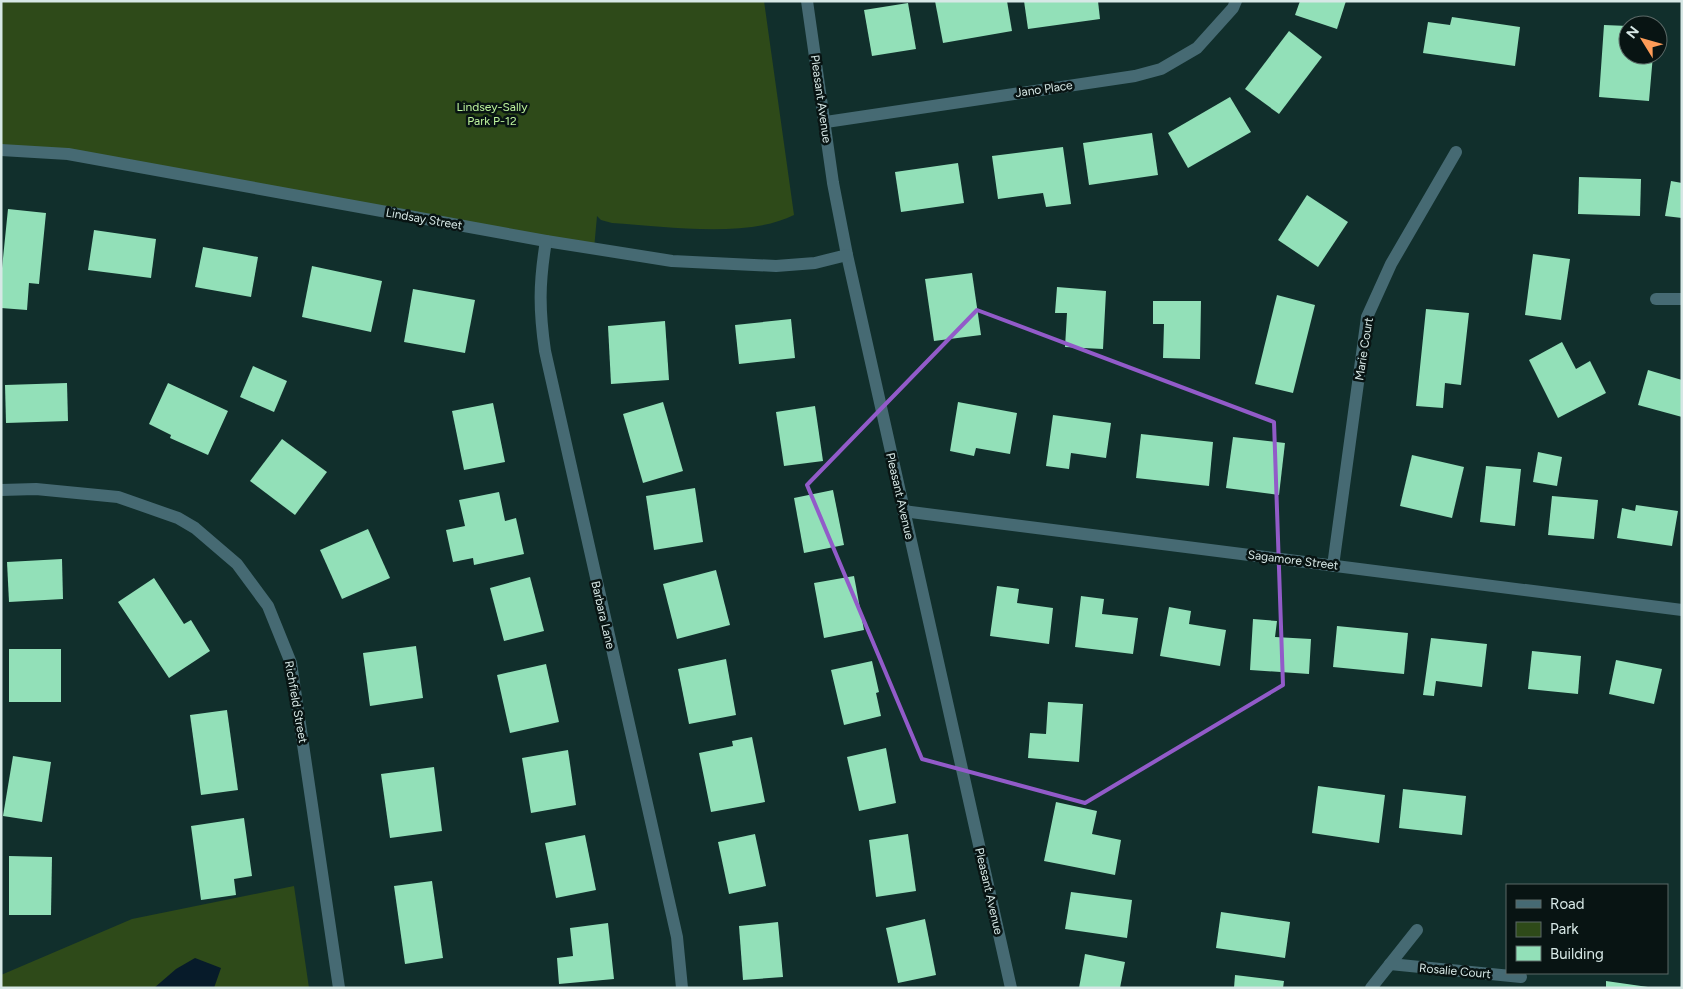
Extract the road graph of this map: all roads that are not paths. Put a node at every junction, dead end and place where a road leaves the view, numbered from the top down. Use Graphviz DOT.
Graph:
graph roads {
  1 [pos="807,1"];
  2 [pos="1236,1"];
  3 [pos="826,122"];
  4 [pos="1,150"];
  5 [pos="1456,152"];
  6 [pos="546,242"];
  7 [pos="847,255"];
  8 [pos="1656,299"];
  9 [pos="1682,299"];
  10 [pos="1,490"];
  11 [pos="903,511"];
  12 [pos="1333,566"];
  13 [pos="1682,610"];
  14 [pos="1417,930"];
  15 [pos="1390,964"];
  16 [pos="1521,977"];
  17 [pos="338,988"];
  18 [pos="682,988"];
  19 [pos="1011,988"];
  20 [pos="1371,988"];
  1 -- 3 [label="street, Pleasant Avenue"];
  2 -- 3 [label="street, Jano Place"];
  3 -- 7 [label="street, Pleasant Avenue"];
  4 -- 6 [label="street, Lindsay Street"];
  5 -- 12 [label="street, Marie Court"];
  6 -- 7 [label="street, Lindsay Street"];
  6 -- 18 [label="street, Barbara Lane"];
  7 -- 11 [label="street, Pleasant Avenue"];
  8 -- 9 [label="street"];
  10 -- 17 [label="street, Richfield Street"];
  11 -- 12 [label="street, Sagamore Street"];
  11 -- 19 [label="street, Pleasant Avenue"];
  12 -- 13 [label="street, Sagamore Street"];
  14 -- 15 [label="street"];
  15 -- 16 [label="street, Rosalie Court"];
  15 -- 20 [label="street"];
}
